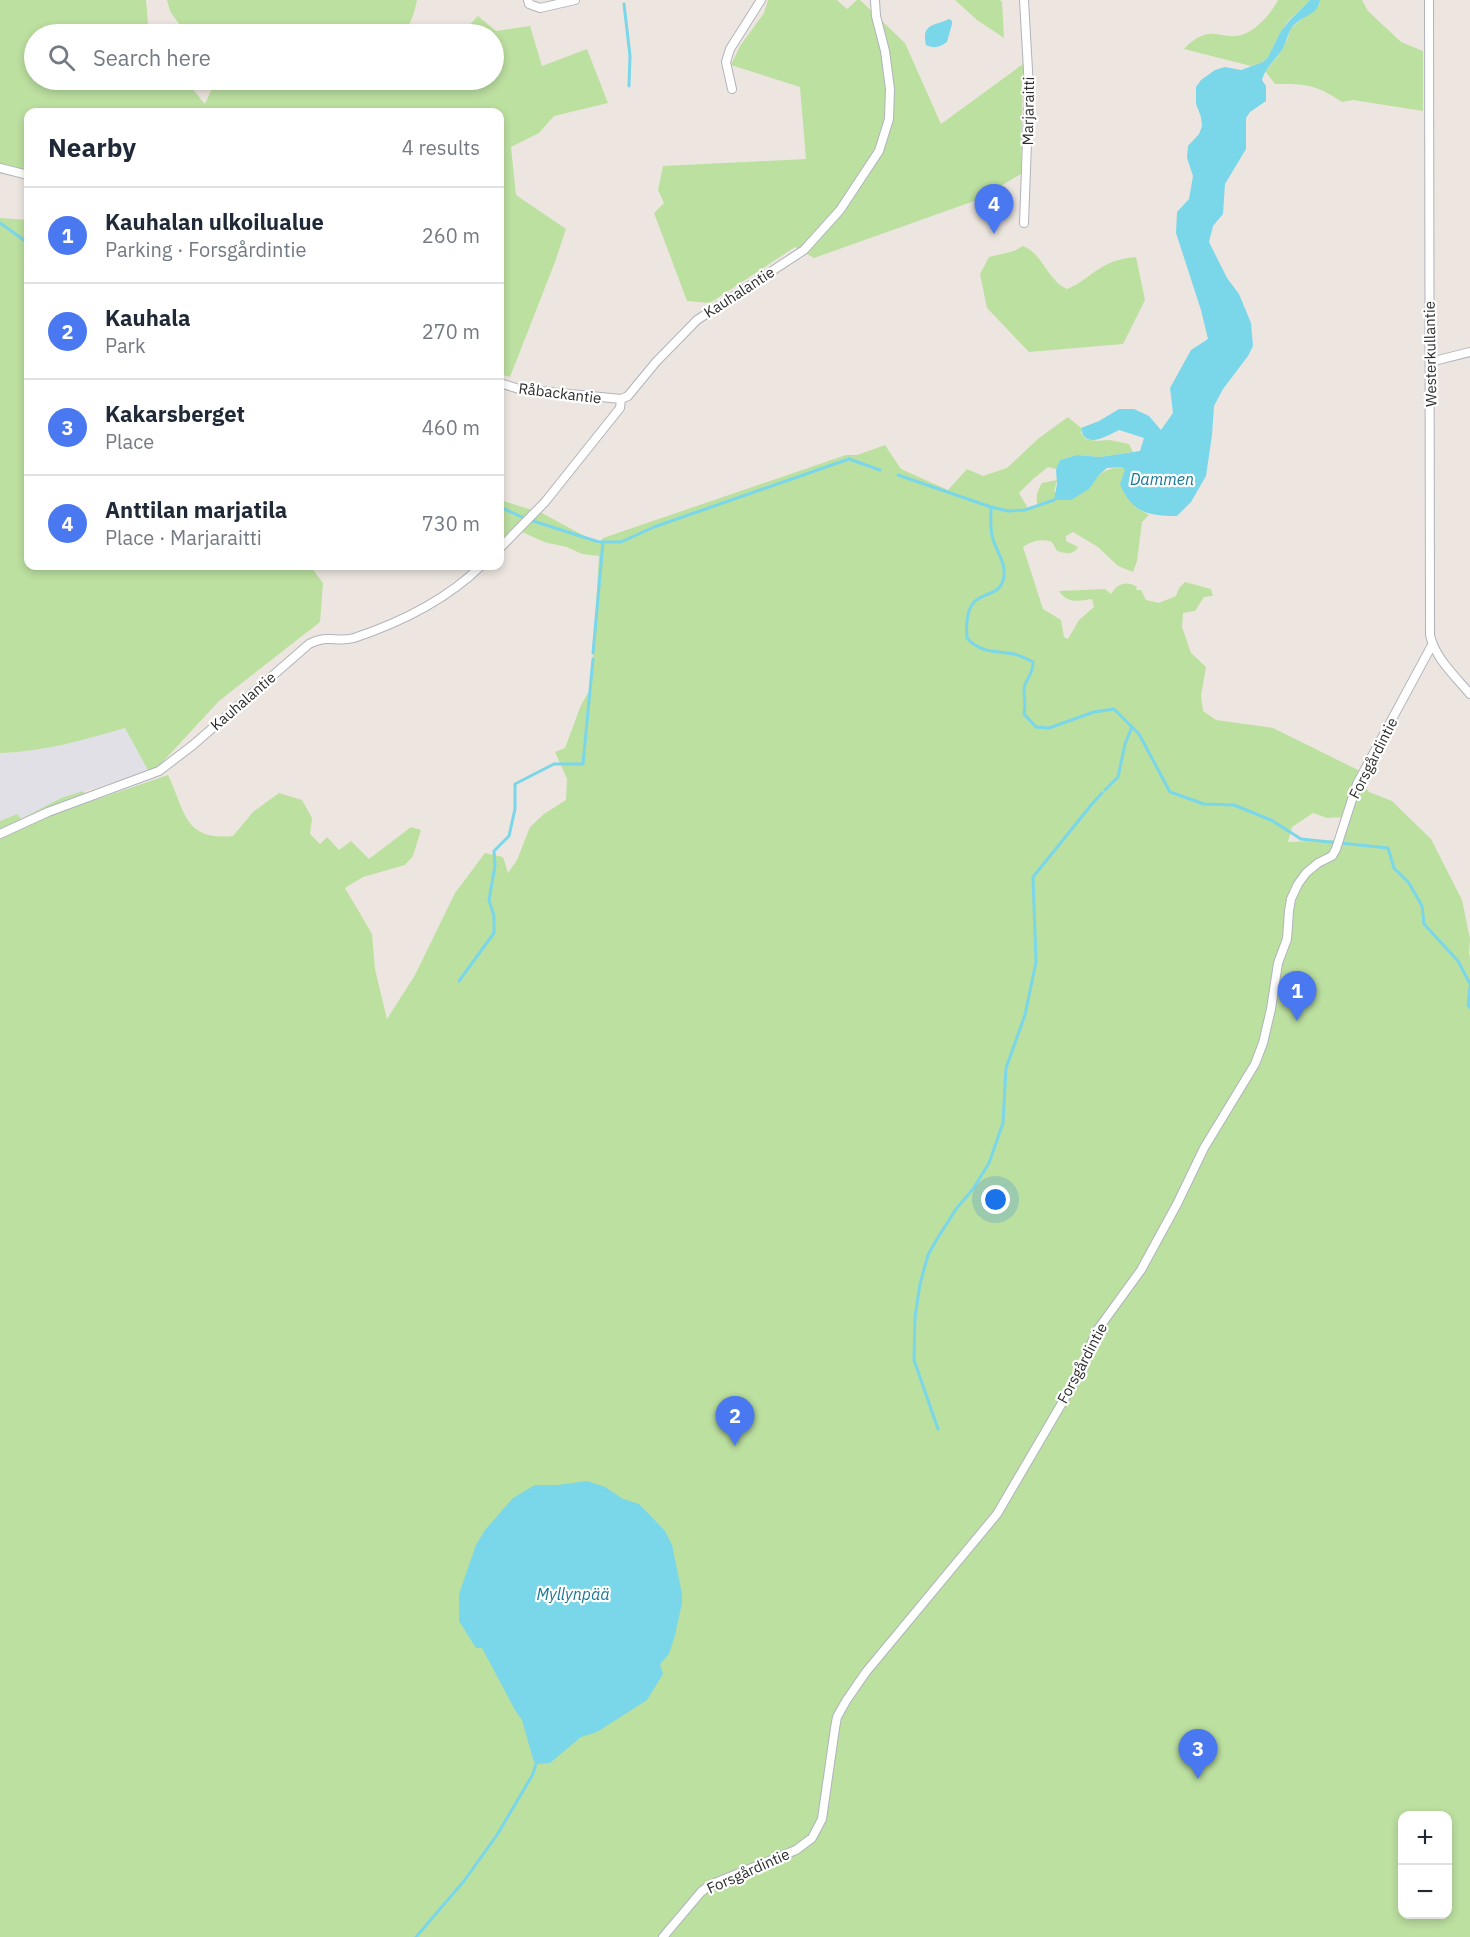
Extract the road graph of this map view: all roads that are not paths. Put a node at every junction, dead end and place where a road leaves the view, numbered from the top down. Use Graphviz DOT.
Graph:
graph roads {
  1 [pos="528,0"];
  2 [pos="575,0"];
  3 [pos="762,0"];
  4 [pos="875,0"];
  5 [pos="1024,0"];
  6 [pos="1429,0"];
  7 [pos="732,89"];
  8 [pos="0,168"];
  9 [pos="24,174"];
  10 [pos="1024,223"];
  11 [pos="1470,352"];
  12 [pos="1430,362"];
  13 [pos="504,384"];
  14 [pos="621,399"];
  15 [pos="504,544"];
  16 [pos="476,570"];
  17 [pos="1432,645"];
  18 [pos="1470,694"];
  19 [pos="0,834"];
  20 [pos="663,1937"];
  1 -- 2 [label="street"];
  3 -- 7 [label="street"];
  4 -- 14 [label="street, Kauhalantie"];
  5 -- 10 [label="street, Marjaraitti"];
  6 -- 12 [label="street, Westerkullantie"];
  8 -- 9 [label="street"];
  11 -- 12 [label="street"];
  12 -- 17 [label="street, Westerkullantie"];
  13 -- 14 [label="street, Råbackantie"];
  14 -- 15 [label="street, Kauhalantie"];
  16 -- 19 [label="street, Kauhalantie"];
  17 -- 18 [label="street"];
  17 -- 20 [label="street, Forsgårdintie"];
}
